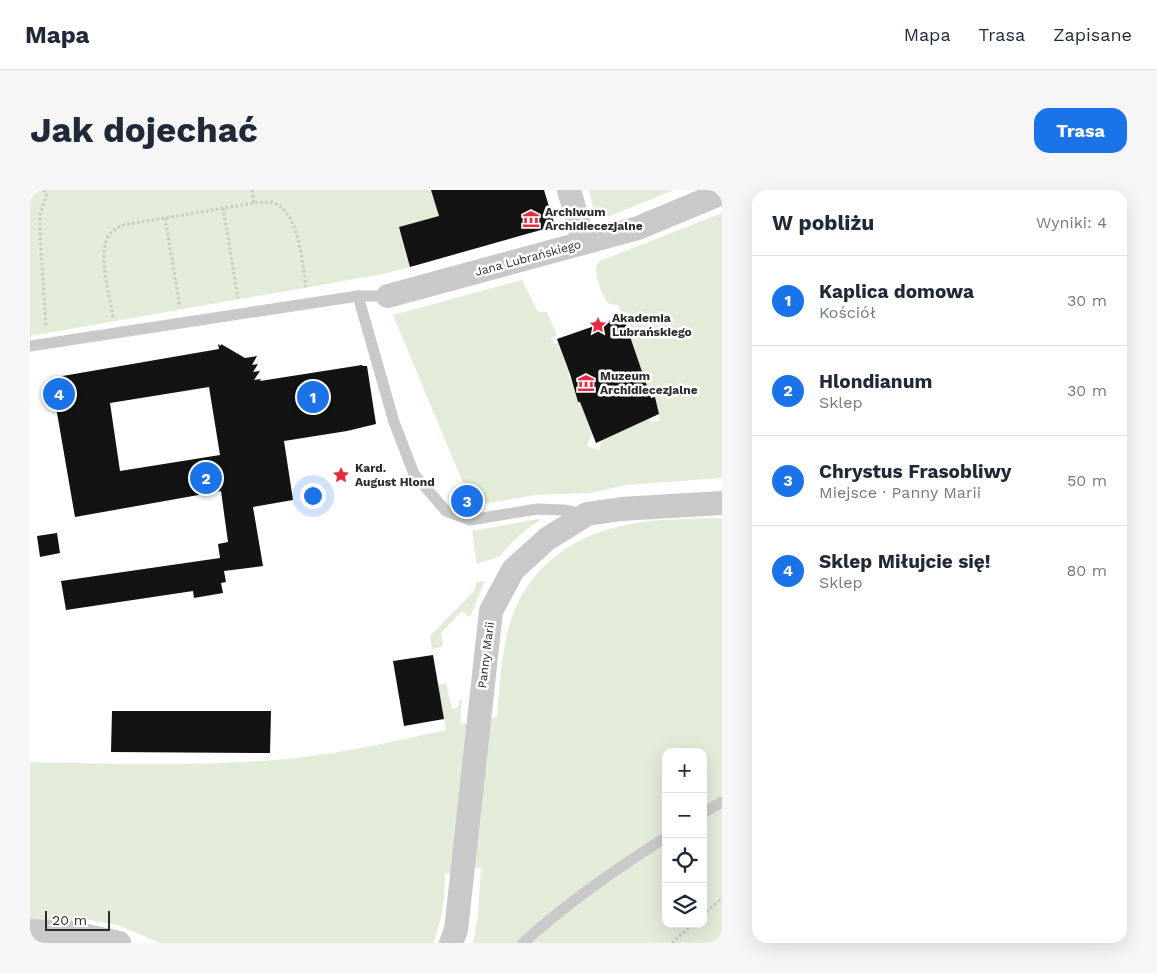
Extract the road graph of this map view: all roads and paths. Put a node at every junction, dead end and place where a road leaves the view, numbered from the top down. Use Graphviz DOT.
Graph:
graph roads {
  1 [pos="44,190"];
  2 [pos="50,190"];
  3 [pos="252,190"];
  4 [pos="570,190"];
  5 [pos="722,193"];
  6 [pos="47,194"];
  7 [pos="254,203"];
  8 [pos="223,208"];
  9 [pos="165,218"];
  10 [pos="584,243"];
  11 [pos="358,296"];
  12 [pos="388,296"];
  13 [pos="309,303"];
  14 [pos="241,314"];
  15 [pos="183,322"];
  16 [pos="116,333"];
  17 [pos="47,344"];
  18 [pos="30,346"];
  19 [pos="722,503"];
  20 [pos="587,514"];
  21 [pos="722,802"];
  22 [pos="707,811"];
  23 [pos="664,838"];
  24 [pos="722,898"];
  25 [pos="707,911"];
  26 [pos="689,928"];
  27 [pos="30,931"];
  28 [pos="119,943"];
  29 [pos="451,943"];
  30 [pos="524,943"];
  31 [pos="672,943"];
  1 -- 6 [label="path"];
  2 -- 6 [label="path"];
  3 -- 7 [label="path"];
  4 -- 10 [label="street"];
  5 -- 10 [label="street, Jana Lubrańskiego"];
  6 -- 17 [label="path"];
  7 -- 8 [label="path"];
  7 -- 13 [label="path"];
  8 -- 9 [label="path"];
  8 -- 14 [label="path"];
  9 -- 15 [label="path"];
  9 -- 16 [label="path"];
  10 -- 12 [label="street, Jana Lubrańskiego"];
  11 -- 12 [label="lane"];
  11 -- 13 [label="lane"];
  11 -- 20 [label="lane"];
  13 -- 14 [label="lane"];
  14 -- 15 [label="lane"];
  15 -- 16 [label="lane"];
  16 -- 17 [label="lane"];
  17 -- 18 [label="lane"];
  19 -- 20 [label="street, Panny Marii"];
  20 -- 29 [label="street, Panny Marii"];
  21 -- 22 [label="lane"];
  23 -- 30 [label="lane"];
  24 -- 25 [label="path"];
  26 -- 31 [label="path"];
  27 -- 28 [label="street"];
}
